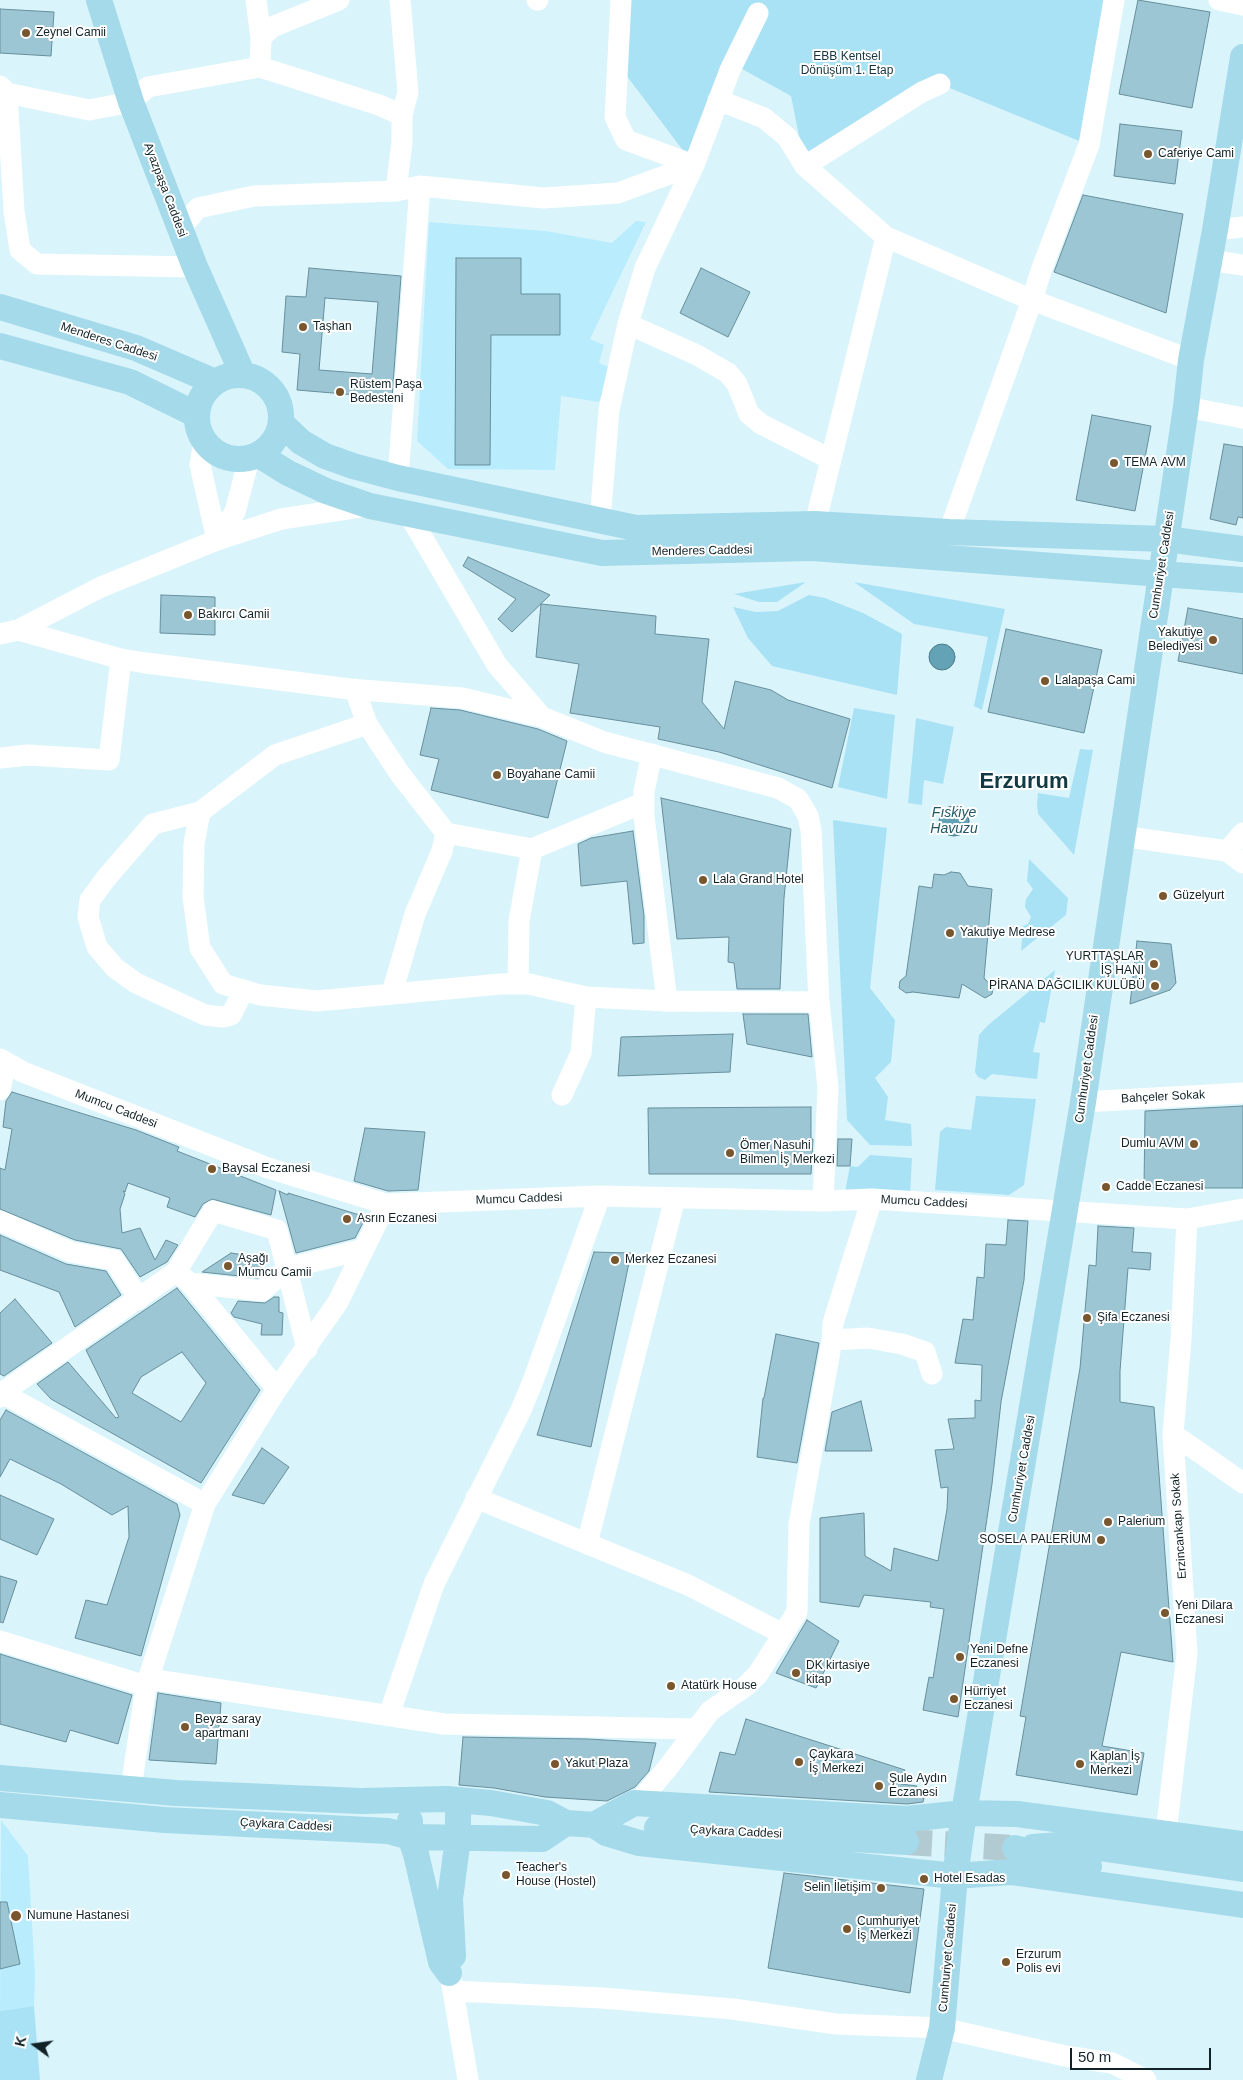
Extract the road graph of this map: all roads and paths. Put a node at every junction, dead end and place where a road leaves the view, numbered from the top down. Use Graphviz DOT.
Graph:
graph roads {
  1 [pos="99,0"];
  2 [pos="256,0"];
  3 [pos="339,0"];
  4 [pos="400,0"];
  5 [pos="621,0"];
  6 [pos="1114,0"];
  7 [pos="1220,0"];
  8 [pos="1243,6"];
  9 [pos="758,13"];
  10 [pos="261,38"];
  11 [pos="1243,57"];
  12 [pos="260,67"];
  13 [pos="940,84"];
  14 [pos="3,90"];
  15 [pos="718,100"];
  16 [pos="131,102"];
  17 [pos="402,115"];
  18 [pos="694,165"];
  19 [pos="805,166"];
  20 [pos="420,186"];
  21 [pos="396,191"];
  22 [pos="7,212"];
  23 [pos="1243,227"];
  24 [pos="181,228"];
  25 [pos="1215,230"];
  26 [pos="886,237"];
  27 [pos="1209,260"];
  28 [pos="1243,265"];
  29 [pos="196,267"];
  30 [pos="1032,300"];
  31 [pos="0,307"];
  32 [pos="628,324"];
  33 [pos="0,346"];
  34 [pos="1191,360"];
  35 [pos="243,375"];
  36 [pos="215,382"];
  37 [pos="1186,407"];
  38 [pos="197,415"];
  39 [pos="1243,418"];
  40 [pos="281,423"];
  41 [pos="204,440"];
  42 [pos="254,457"];
  43 [pos="830,459"];
  44 [pos="398,478"];
  45 [pos="370,506"];
  46 [pos="408,513"];
  47 [pos="600,521"];
  48 [pos="815,524"];
  49 [pos="949,532"];
  50 [pos="1166,539"];
  51 [pos="218,540"];
  52 [pos="1243,549"];
  53 [pos="1161,572"];
  54 [pos="1243,580"];
  55 [pos="9,632"];
  56 [pos="121,659"];
  57 [pos="355,689"];
  58 [pos="542,716"];
  59 [pos="367,724"];
  60 [pos="652,754"];
  61 [pos="0,758"];
  62 [pos="643,803"];
  63 [pos="200,812"];
  64 [pos="446,833"];
  65 [pos="1243,833"];
  66 [pos="1121,836"];
  67 [pos="532,849"];
  68 [pos="1235,857"];
  69 [pos="518,984"];
  70 [pos="244,990"];
  71 [pos="392,994"];
  72 [pos="586,996"];
  73 [pos="667,1002"];
  74 [pos="819,1002"];
  75 [pos="3,1061"];
  76 [pos="0,1090"];
  77 [pos="1243,1093"];
  78 [pos="562,1095"];
  79 [pos="1083,1102"];
  80 [pos="600,1196"];
  81 [pos="675,1198"];
  82 [pos="872,1199"];
  83 [pos="823,1201"];
  84 [pos="386,1204"];
  85 [pos="1243,1209"];
  86 [pos="1065,1211"];
  87 [pos="1187,1219"];
  88 [pos="0,1221"];
  89 [pos="364,1250"];
  90 [pos="288,1268"];
  91 [pos="183,1278"];
  92 [pos="139,1298"];
  93 [pos="832,1340"];
  94 [pos="307,1348"];
  95 [pos="932,1374"];
  96 [pos="277,1389"];
  97 [pos="1,1394"];
  98 [pos="1173,1434"];
  99 [pos="1243,1483"];
  100 [pos="476,1498"];
  101 [pos="205,1504"];
  102 [pos="587,1544"];
  103 [pos="783,1634"];
  104 [pos="0,1641"];
  105 [pos="148,1682"];
  106 [pos="389,1715"];
  107 [pos="697,1729"];
  108 [pos="0,1778"];
  109 [pos="131,1789"];
  110 [pos="409,1800"];
  111 [pos="458,1800"];
  112 [pos="634,1803"];
  113 [pos="0,1805"];
  114 [pos="964,1813"];
  115 [pos="1017,1814"];
  116 [pos="566,1823"];
  117 [pos="594,1825"];
  118 [pos="909,1830"];
  119 [pos="1166,1833"];
  120 [pos="410,1838"];
  121 [pos="458,1838"];
  122 [pos="1243,1844"];
  123 [pos="1243,1869"];
  124 [pos="915,1872"];
  125 [pos="1011,1872"];
  126 [pos="955,1876"];
  127 [pos="1243,1887"];
  128 [pos="1243,1904"];
  129 [pos="452,1982"];
  130 [pos="942,2028"];
  131 [pos="468,2080"];
  132 [pos="930,2080"];
  133 [pos="1146,2080"];
  1 -- 16 [label="main road, Ayazpaşa Caddesi"];
  2 -- 10 [label="street"];
  3 -- 10 [label="street"];
  4 -- 17 [label="street"];
  5 -- 18 [label="street"];
  6 -- 30 [label="street"];
  7 -- 8 [label="street"];
  9 -- 15 [label="street"];
  10 -- 12 [label="street"];
  11 -- 25 [label="main road, Cumhuriyet Caddesi"];
  12 -- 16 [label="street"];
  12 -- 17 [label="street"];
  13 -- 19 [label="street"];
  14 -- 16 [label="street"];
  14 -- 22 [label="street"];
  15 -- 18 [label="street"];
  15 -- 19 [label="street"];
  16 -- 24 [label="main road, Ayazpaşa Caddesi"];
  17 -- 21 [label="street"];
  18 -- 20 [label="street"];
  18 -- 32 [label="street"];
  19 -- 26 [label="street"];
  20 -- 21 [label="street"];
  20 -- 44 [label="street"];
  21 -- 24 [label="street"];
  22 -- 29 [label="street"];
  23 -- 25 [label="street"];
  24 -- 29 [label="main road, Ayazpaşa Caddesi"];
  25 -- 27 [label="main road, Cumhuriyet Caddesi"];
  26 -- 30 [label="street"];
  26 -- 43 [label="street"];
  27 -- 28 [label="street"];
  27 -- 34 [label="main road, Cumhuriyet Caddesi"];
  29 -- 35 [label="main road, Ayazpaşa Caddesi"];
  30 -- 34 [label="street"];
  30 -- 49 [label="street"];
  31 -- 36 [label="main road, Menderes Caddesi"];
  32 -- 43 [label="street"];
  32 -- 47 [label="street"];
  33 -- 38 [label="main road"];
  34 -- 37 [label="main road, Cumhuriyet Caddesi"];
  35 -- 36 [label="main road"];
  35 -- 40 [label="main road"];
  36 -- 38 [label="main road"];
  37 -- 39 [label="street"];
  37 -- 50 [label="main road, Cumhuriyet Caddesi"];
  38 -- 41 [label="main road"];
  40 -- 42 [label="main road"];
  40 -- 44 [label="main road, Menderes Caddesi"];
  41 -- 42 [label="main road"];
  41 -- 51 [label="street"];
  42 -- 45 [label="main road, Menderes Caddesi"];
  42 -- 51 [label="street"];
  43 -- 48 [label="street"];
  44 -- 47 [label="main road, Menderes Caddesi"];
  45 -- 46 [label="main road, Menderes Caddesi"];
  45 -- 51 [label="street"];
  46 -- 53 [label="main road, Menderes Caddesi"];
  46 -- 58 [label="street"];
  47 -- 48 [label="main road, Menderes Caddesi"];
  48 -- 49 [label="main road, Menderes Caddesi"];
  49 -- 50 [label="main road, Menderes Caddesi"];
  50 -- 52 [label="main road, Menderes Caddesi"];
  50 -- 53 [label="main road, Cumhuriyet Caddesi"];
  51 -- 55 [label="street"];
  53 -- 54 [label="main road, Menderes Caddesi"];
  53 -- 66 [label="main road, Cumhuriyet Caddesi"];
  55 -- 56 [label="street"];
  56 -- 57 [label="street"];
  56 -- 61 [label="street"];
  57 -- 58 [label="street"];
  57 -- 59 [label="street"];
  58 -- 60 [label="street"];
  59 -- 63 [label="street"];
  59 -- 64 [label="street"];
  60 -- 62 [label="street"];
  60 -- 74 [label="street"];
  62 -- 67 [label="street"];
  62 -- 73 [label="street"];
  63 -- 70 [label="street"];
  63 -- 70 [label="street"];
  64 -- 67 [label="street"];
  64 -- 71 [label="street"];
  65 -- 68 [label="street"];
  66 -- 68 [label="street"];
  66 -- 79 [label="main road, Cumhuriyet Caddesi"];
  67 -- 69 [label="street"];
  69 -- 71 [label="street"];
  69 -- 72 [label="street"];
  70 -- 71 [label="street"];
  72 -- 73 [label="street"];
  72 -- 78 [label="street"];
  73 -- 74 [label="street"];
  74 -- 83 [label="street"];
  75 -- 76 [label="street"];
  75 -- 84 [label="street, Mumcu Caddesi"];
  77 -- 79 [label="street, Bahçeler Sokak"];
  79 -- 86 [label="main road, Cumhuriyet Caddesi"];
  80 -- 81 [label="street, Mumcu Caddesi"];
  80 -- 84 [label="street, Mumcu Caddesi"];
  80 -- 100 [label="street"];
  81 -- 83 [label="street, Mumcu Caddesi"];
  81 -- 102 [label="street"];
  82 -- 83 [label="street, Mumcu Caddesi"];
  82 -- 86 [label="street, Mumcu Caddesi"];
  82 -- 93 [label="street"];
  84 -- 89 [label="street"];
  85 -- 87 [label="street, Mumcu Caddesi"];
  86 -- 87 [label="street, Mumcu Caddesi"];
  86 -- 114 [label="main road, Cumhuriyet Caddesi"];
  87 -- 98 [label="street, Erzincankapı Sokak"];
  88 -- 92 [label="street"];
  89 -- 90 [label="street"];
  89 -- 94 [label="street"];
  90 -- 91 [label="street"];
  90 -- 91 [label="street"];
  90 -- 94 [label="street"];
  91 -- 92 [label="street"];
  91 -- 96 [label="street"];
  92 -- 97 [label="street"];
  93 -- 95 [label="street"];
  93 -- 103 [label="street"];
  94 -- 96 [label="street"];
  96 -- 101 [label="street"];
  97 -- 101 [label="street"];
  98 -- 99 [label="street"];
  98 -- 119 [label="street, Erzincankapı Sokak"];
  100 -- 102 [label="street"];
  100 -- 106 [label="street"];
  101 -- 105 [label="street"];
  102 -- 103 [label="street"];
  103 -- 107 [label="street"];
  104 -- 105 [label="street"];
  105 -- 106 [label="street"];
  105 -- 109 [label="street"];
  106 -- 107 [label="street"];
  107 -- 112 [label="street"];
  108 -- 109 [label="main road, Çaykara Caddesi"];
  109 -- 110 [label="main road, Çaykara Caddesi"];
  110 -- 111 [label="main road, Çaykara Caddesi"];
  110 -- 120 [label="main road"];
  111 -- 116 [label="main road, Çaykara Caddesi"];
  111 -- 121 [label="main road"];
  112 -- 117 [label="main road"];
  112 -- 118 [label="main road"];
  113 -- 120 [label="main road, Çaykara Caddesi"];
  114 -- 115 [label="main road"];
  114 -- 118 [label="main road"];
  114 -- 126 [label="main road, Cumhuriyet Caddesi"];
  115 -- 119 [label="main road"];
  115 -- 125 [label="main road"];
  116 -- 117 [label="main road, Çaykara Caddesi"];
  116 -- 121 [label="main road, Çaykara Caddesi"];
  117 -- 118 [label="main road, Çaykara Caddesi"];
  117 -- 124 [label="main road"];
  118 -- 124 [label="main road"];
  119 -- 122 [label="main road"];
  120 -- 121 [label="main road, Çaykara Caddesi"];
  120 -- 129 [label="main road"];
  121 -- 129 [label="main road"];
  123 -- 127 [label="main road"];
  124 -- 126 [label="main road"];
  125 -- 126 [label="main road"];
  125 -- 128 [label="main road"];
  126 -- 130 [label="main road, Cumhuriyet Caddesi"];
  129 -- 130 [label="street"];
  129 -- 131 [label="street"];
  130 -- 132 [label="main road, Cumhuriyet Caddesi"];
  130 -- 133 [label="street"];
}
